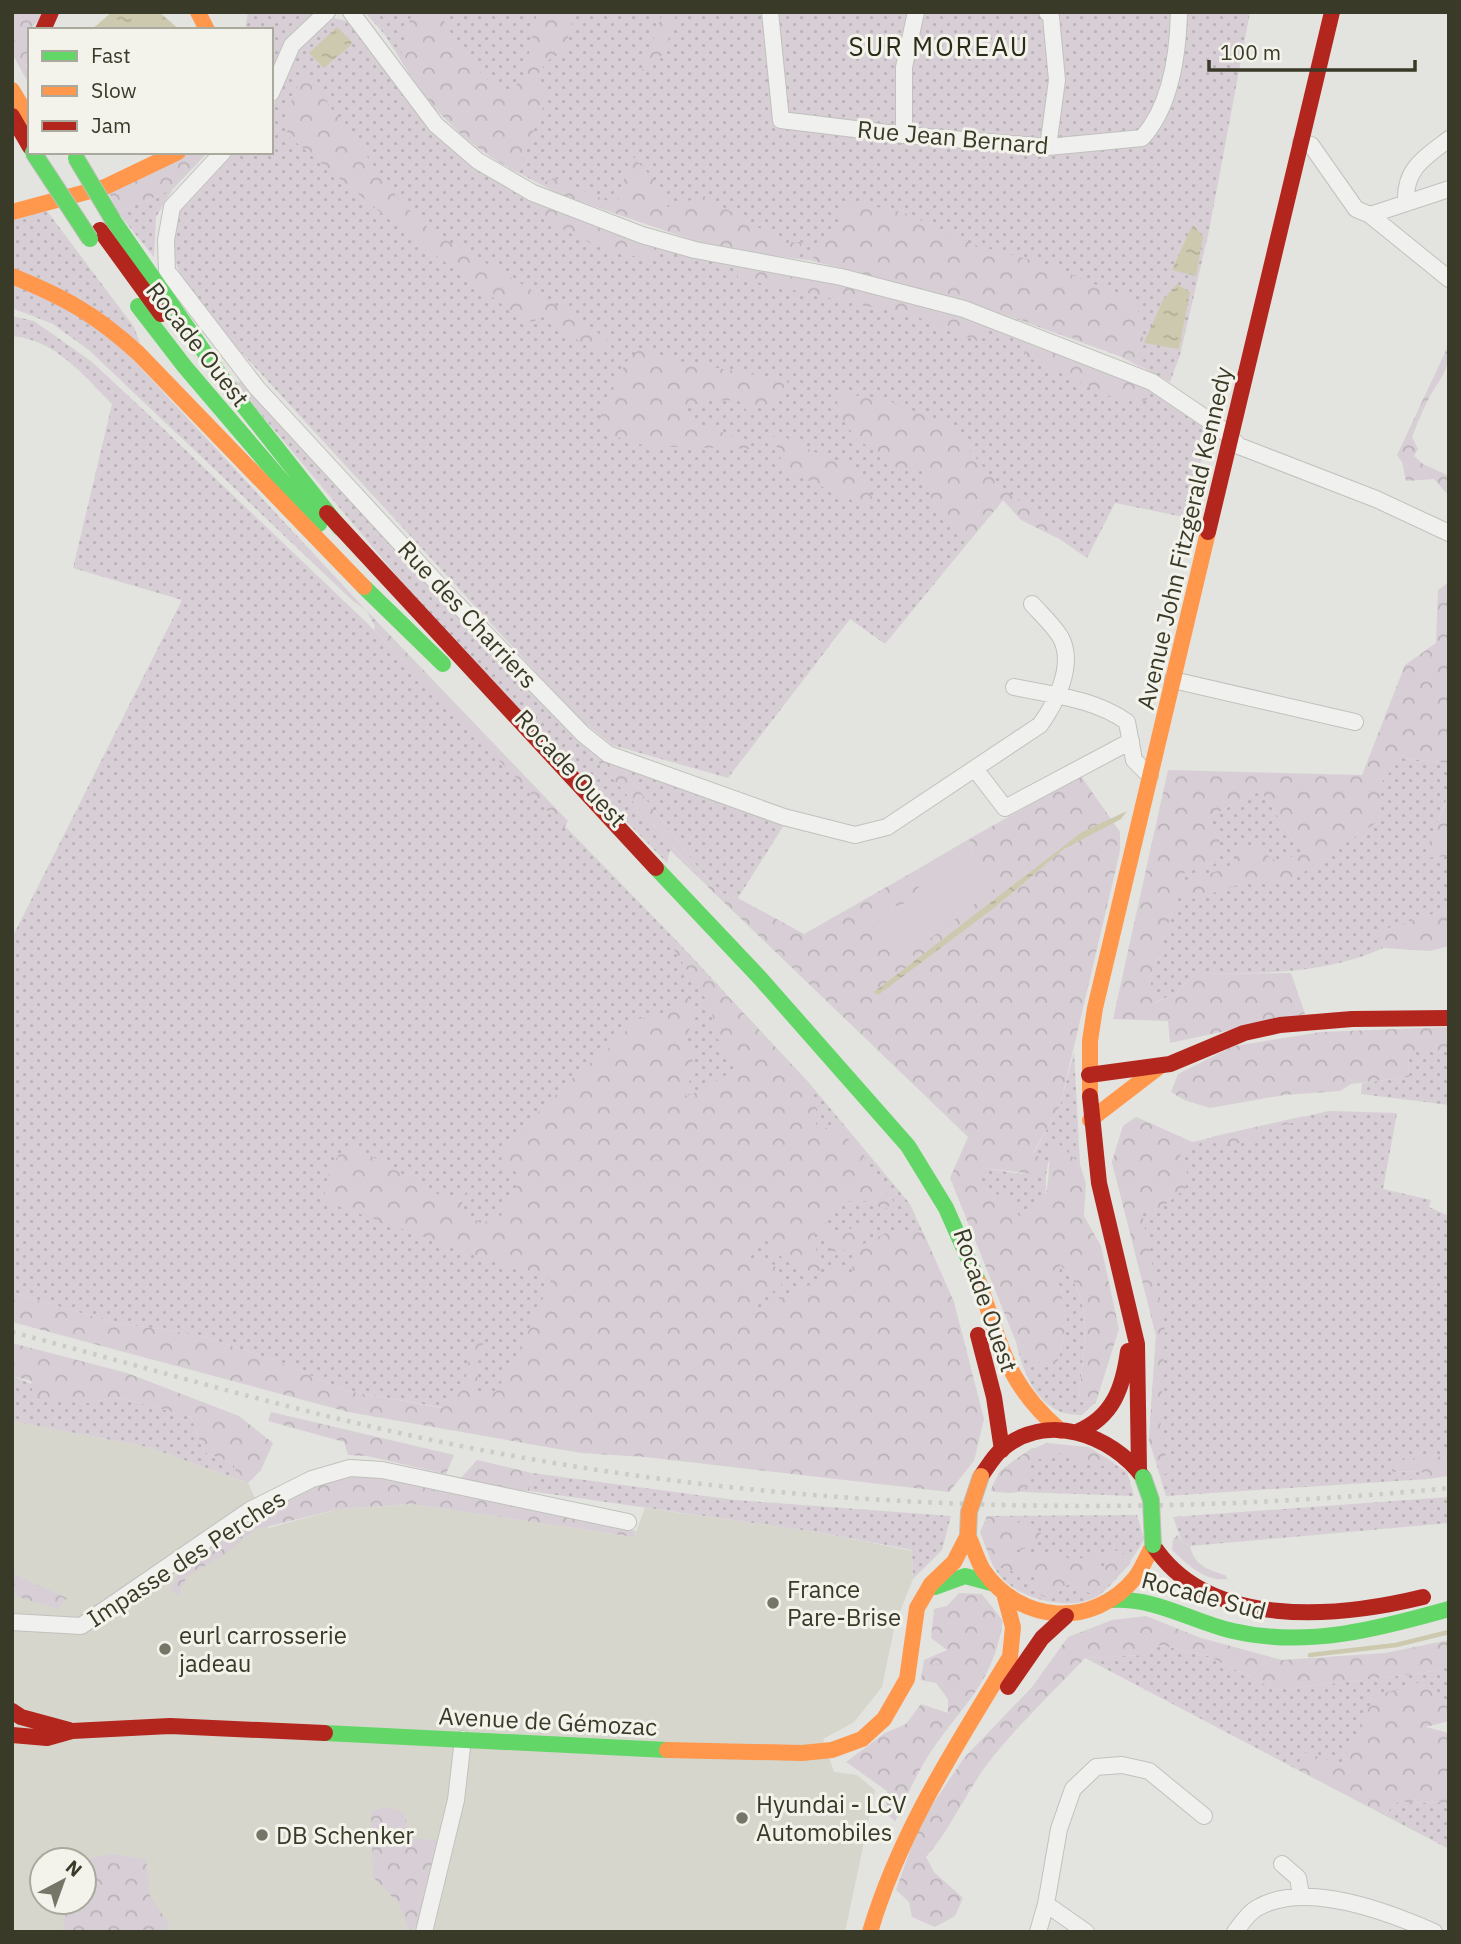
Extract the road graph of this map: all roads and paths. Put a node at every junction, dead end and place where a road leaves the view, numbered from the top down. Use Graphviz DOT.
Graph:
graph roads {
  1 [pos="51,12"];
  2 [pos="198,12"];
  3 [pos="327,12"];
  4 [pos="351,12"];
  5 [pos="770,12"];
  6 [pos="916,12"];
  7 [pos="1047,12"];
  8 [pos="1179,12"];
  9 [pos="1332,12"];
  10 [pos="44,28"];
  11 [pos="206,28"];
  12 [pos="273,88"];
  13 [pos="12,90"];
  14 [pos="12,116"];
  15 [pos="28,117"];
  16 [pos="904,135"];
  17 [pos="1449,139"];
  18 [pos="1301,142"];
  19 [pos="28,144"];
  20 [pos="1048,147"];
  21 [pos="35,154"];
  22 [pos="50,154"];
  23 [pos="74,154"];
  24 [pos="147,154"];
  25 [pos="174,154"];
  26 [pos="221,154"];
  27 [pos="1449,189"];
  28 [pos="12,198"];
  29 [pos="1406,203"];
  30 [pos="12,212"];
  31 [pos="1370,215"];
  32 [pos="101,229"];
  33 [pos="12,276"];
  34 [pos="1449,279"];
  35 [pos="1231,438"];
  36 [pos="1449,533"];
  37 [pos="1032,604"];
  38 [pos="1173,680"];
  39 [pos="1014,687"];
  40 [pos="1059,696"];
  41 [pos="1355,722"];
  42 [pos="1132,741"];
  43 [pos="975,769"];
  44 [pos="1150,776"];
  45 [pos="601,833"];
  46 [pos="721,961"];
  47 [pos="749,991"];
  48 [pos="1449,1018"];
  49 [pos="1090,1041"];
  50 [pos="1159,1067"];
  51 [pos="1119,1068"];
  52 [pos="1089,1083"];
  53 [pos="1121,1094"];
  54 [pos="1090,1120"];
  55 [pos="886,1147"];
  56 [pos="901,1167"];
  57 [pos="1126,1289"];
  58 [pos="1069,1432"];
  59 [pos="1002,1450"];
  60 [pos="1141,1474"];
  61 [pos="628,1522"];
  62 [pos="968,1535"];
  63 [pos="1153,1545"];
  64 [pos="991,1583"];
  65 [pos="1436,1594"];
  66 [pos="1005,1597"];
  67 [pos="922,1598"];
  68 [pos="1111,1600"];
  69 [pos="1449,1609"];
  70 [pos="1066,1616"];
  71 [pos="20,1622"];
  72 [pos="12,1627"];
  73 [pos="12,1711"];
  74 [pos="72,1731"];
  75 [pos="12,1735"];
  76 [pos="463,1739"];
  77 [pos="952,1752"];
  78 [pos="1204,1816"];
  79 [pos="1282,1864"];
  80 [pos="1301,1895"];
  81 [pos="1046,1904"];
  82 [pos="424,1932"];
  83 [pos="870,1932"];
  84 [pos="1038,1932"];
  85 [pos="1086,1932"];
  86 [pos="1235,1932"];
  87 [pos="1434,1932"];
  1 -- 10 [label="main road"];
  2 -- 11 [label="main road"];
  3 -- 12 [label="street"];
  4 -- 35 [label="street"];
  5 -- 16 [label="street, Rue Jean Bernard"];
  6 -- 16 [label="street"];
  7 -- 20 [label="street"];
  8 -- 20 [label="street, Rue Jean Bernard"];
  9 -- 18 [label="main road, Avenue John Fitzgerald Kennedy"];
  13 -- 15 [label="main road"];
  14 -- 19 [label="main road"];
  16 -- 20 [label="street, Rue Jean Bernard"];
  17 -- 29 [label="street"];
  18 -- 31 [label="street"];
  18 -- 35 [label="main road, Avenue John Fitzgerald Kennedy"];
  21 -- 32 [label="main road, Rocade Ouest, bridge"];
  22 -- 32 [label="main road, Rocade Ouest"];
  23 -- 32 [label="main road, bridge"];
  24 -- 28 [label="main road"];
  25 -- 30 [label="main road"];
  26 -- 43 [label="street, Rue des Charriers"];
  27 -- 29 [label="street"];
  29 -- 31 [label="street"];
  31 -- 34 [label="street"];
  32 -- 33 [label="main road, Rocade Ouest"];
  32 -- 58 [label="main road, Rocade Ouest"];
  35 -- 36 [label="street"];
  35 -- 38 [label="main road, Avenue John Fitzgerald Kennedy"];
  37 -- 40 [label="street"];
  38 -- 41 [label="street"];
  38 -- 44 [label="main road, Avenue John Fitzgerald Kennedy"];
  39 -- 40 [label="street"];
  40 -- 42 [label="street"];
  40 -- 43 [label="street, Rue des Charriers"];
  42 -- 43 [label="street"];
  42 -- 44 [label="street"];
  44 -- 49 [label="main road, Avenue John Fitzgerald Kennedy"];
  45 -- 46 [label="main road, Rocade Ouest"];
  47 -- 55 [label="main road"];
  48 -- 50 [label="main road"];
  49 -- 51 [label="main road"];
  49 -- 52 [label="main road, Avenue John Fitzgerald Kennedy"];
  50 -- 51 [label="main road"];
  50 -- 53 [label="main road"];
  51 -- 52 [label="main road"];
  52 -- 53 [label="main road"];
  52 -- 54 [label="main road, Avenue John Fitzgerald Kennedy"];
  53 -- 54 [label="main road"];
  54 -- 57 [label="main road, Avenue John Fitzgerald Kennedy"];
  56 -- 59 [label="main road, Rocade Ouest"];
  57 -- 58 [label="main road, Avenue John Fitzgerald Kennedy"];
  57 -- 60 [label="main road, Avenue John Fitzgerald Kennedy"];
  58 -- 59 [label="main road"];
  58 -- 60 [label="main road"];
  59 -- 62 [label="main road, bridge"];
  60 -- 63 [label="main road, bridge"];
  61 -- 71 [label="street, Impasse des Perches"];
  62 -- 64 [label="main road"];
  62 -- 67 [label="main road"];
  63 -- 65 [label="main road, Rocade Sud"];
  63 -- 68 [label="main road"];
  64 -- 66 [label="main road"];
  64 -- 67 [label="main road"];
  66 -- 70 [label="main road"];
  66 -- 77 [label="main road"];
  67 -- 76 [label="main road, Avenue de Gémozac"];
  68 -- 69 [label="main road, Rocade Sud"];
  68 -- 70 [label="main road"];
  70 -- 77 [label="main road"];
  71 -- 72 [label="street, Impasse des Perches"];
  73 -- 74 [label="main road, Avenue de Gémozac"];
  74 -- 75 [label="main road, Avenue de Gémozac"];
  74 -- 76 [label="main road, Avenue de Gémozac"];
  76 -- 82 [label="street"];
  77 -- 83 [label="main road"];
  78 -- 81 [label="street"];
  79 -- 80 [label="street"];
  80 -- 86 [label="street"];
  80 -- 87 [label="street"];
  81 -- 84 [label="street"];
  81 -- 85 [label="street"];
}
